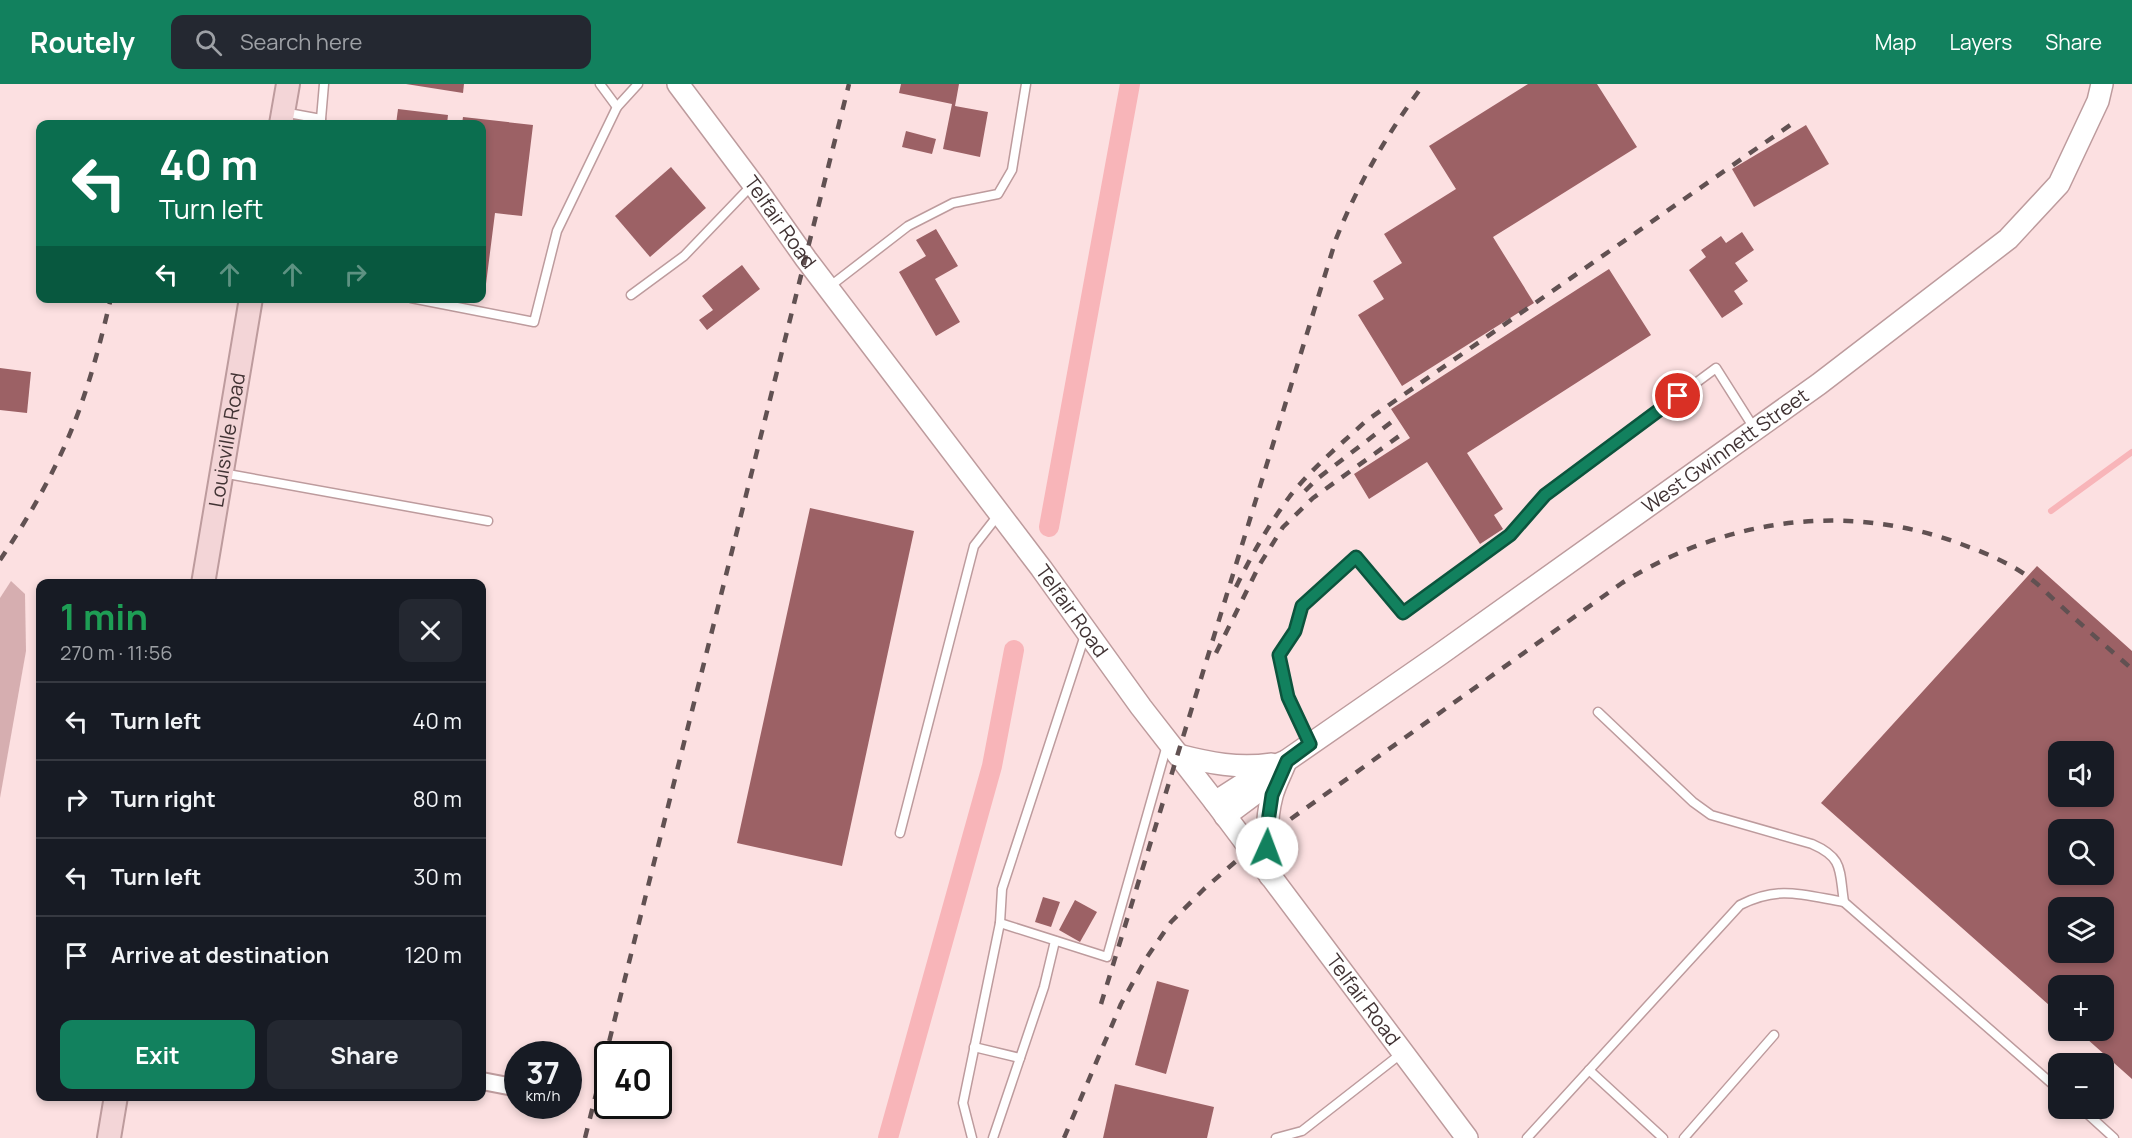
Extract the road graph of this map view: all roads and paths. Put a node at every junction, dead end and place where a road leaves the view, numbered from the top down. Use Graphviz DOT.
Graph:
graph roads {
  1 [pos="288,84"];
  2 [pos="324,84"];
  3 [pos="600,84"];
  4 [pos="638,84"];
  5 [pos="678,84"];
  6 [pos="1026,84"];
  7 [pos="2102,84"];
  8 [pos="617,107"];
  9 [pos="282,118"];
  10 [pos="302,120"];
  11 [pos="321,120"];
  12 [pos="753,184"];
  13 [pos="829,287"];
  14 [pos="631,295"];
  15 [pos="251,303"];
  16 [pos="437,303"];
  17 [pos="1755,429"];
  18 [pos="221,473"];
  19 [pos="999,513"];
  20 [pos="488,521"];
  21 [pos="204,579"];
  22 [pos="1086,632"];
  23 [pos="1598,712"];
  24 [pos="1310,744"];
  25 [pos="1173,748"];
  26 [pos="1287,761"];
  27 [pos="1220,809"];
  28 [pos="900,833"];
  29 [pos="1270,876"];
  30 [pos="1844,902"];
  31 [pos="1000,923"];
  32 [pos="1055,940"];
  33 [pos="1774,1035"];
  34 [pos="974,1047"];
  35 [pos="1402,1053"];
  36 [pos="1020,1058"];
  37 [pos="1589,1070"];
  38 [pos="2048,1080"];
  39 [pos="486,1082"];
  40 [pos="504,1085"];
  41 [pos="115,1101"];
  42 [pos="2092,1119"];
  43 [pos="109,1138"];
  44 [pos="972,1138"];
  45 [pos="993,1138"];
  46 [pos="1276,1138"];
  47 [pos="1467,1138"];
  48 [pos="1527,1138"];
  49 [pos="1664,1138"];
  50 [pos="1684,1138"];
  51 [pos="2114,1138"];
  1 -- 9 [label="main road"];
  2 -- 11 [label="lane"];
  3 -- 8 [label="lane"];
  4 -- 8 [label="lane"];
  5 -- 12 [label="street, Telfair Road"];
  6 -- 13 [label="lane"];
  7 -- 17 [label="street, West Gwinnett Street"];
  8 -- 16 [label="lane"];
  9 -- 10 [label="lane"];
  12 -- 13 [label="street, Telfair Road"];
  12 -- 14 [label="lane"];
  13 -- 19 [label="street, Telfair Road"];
  15 -- 18 [label="main road, Louisville Road"];
  17 -- 24 [label="street, West Gwinnett Street"];
  17 -- 24 [label="lane"];
  18 -- 20 [label="lane"];
  18 -- 21 [label="main road, Louisville Road"];
  19 -- 22 [label="street, Telfair Road"];
  19 -- 28 [label="lane"];
  22 -- 25 [label="street, Telfair Road"];
  22 -- 31 [label="lane"];
  23 -- 30 [label="lane"];
  24 -- 26 [label="street, West Gwinnett Street"];
  25 -- 26 [label="street"];
  25 -- 27 [label="street, Telfair Road"];
  25 -- 32 [label="lane"];
  26 -- 27 [label="street, West Gwinnett Street"];
  26 -- 29 [label="street"];
  27 -- 29 [label="street, Telfair Road"];
  29 -- 35 [label="street, Telfair Road"];
  30 -- 37 [label="lane"];
  30 -- 38 [label="lane"];
  31 -- 32 [label="lane"];
  31 -- 34 [label="lane"];
  32 -- 36 [label="lane"];
  33 -- 50 [label="lane"];
  34 -- 36 [label="lane"];
  34 -- 44 [label="lane"];
  35 -- 46 [label="lane"];
  35 -- 47 [label="street, Telfair Road"];
  36 -- 45 [label="lane"];
  37 -- 48 [label="lane"];
  37 -- 49 [label="lane"];
  39 -- 40 [label="street"];
  41 -- 43 [label="main road"];
  42 -- 51 [label="lane"];
}
